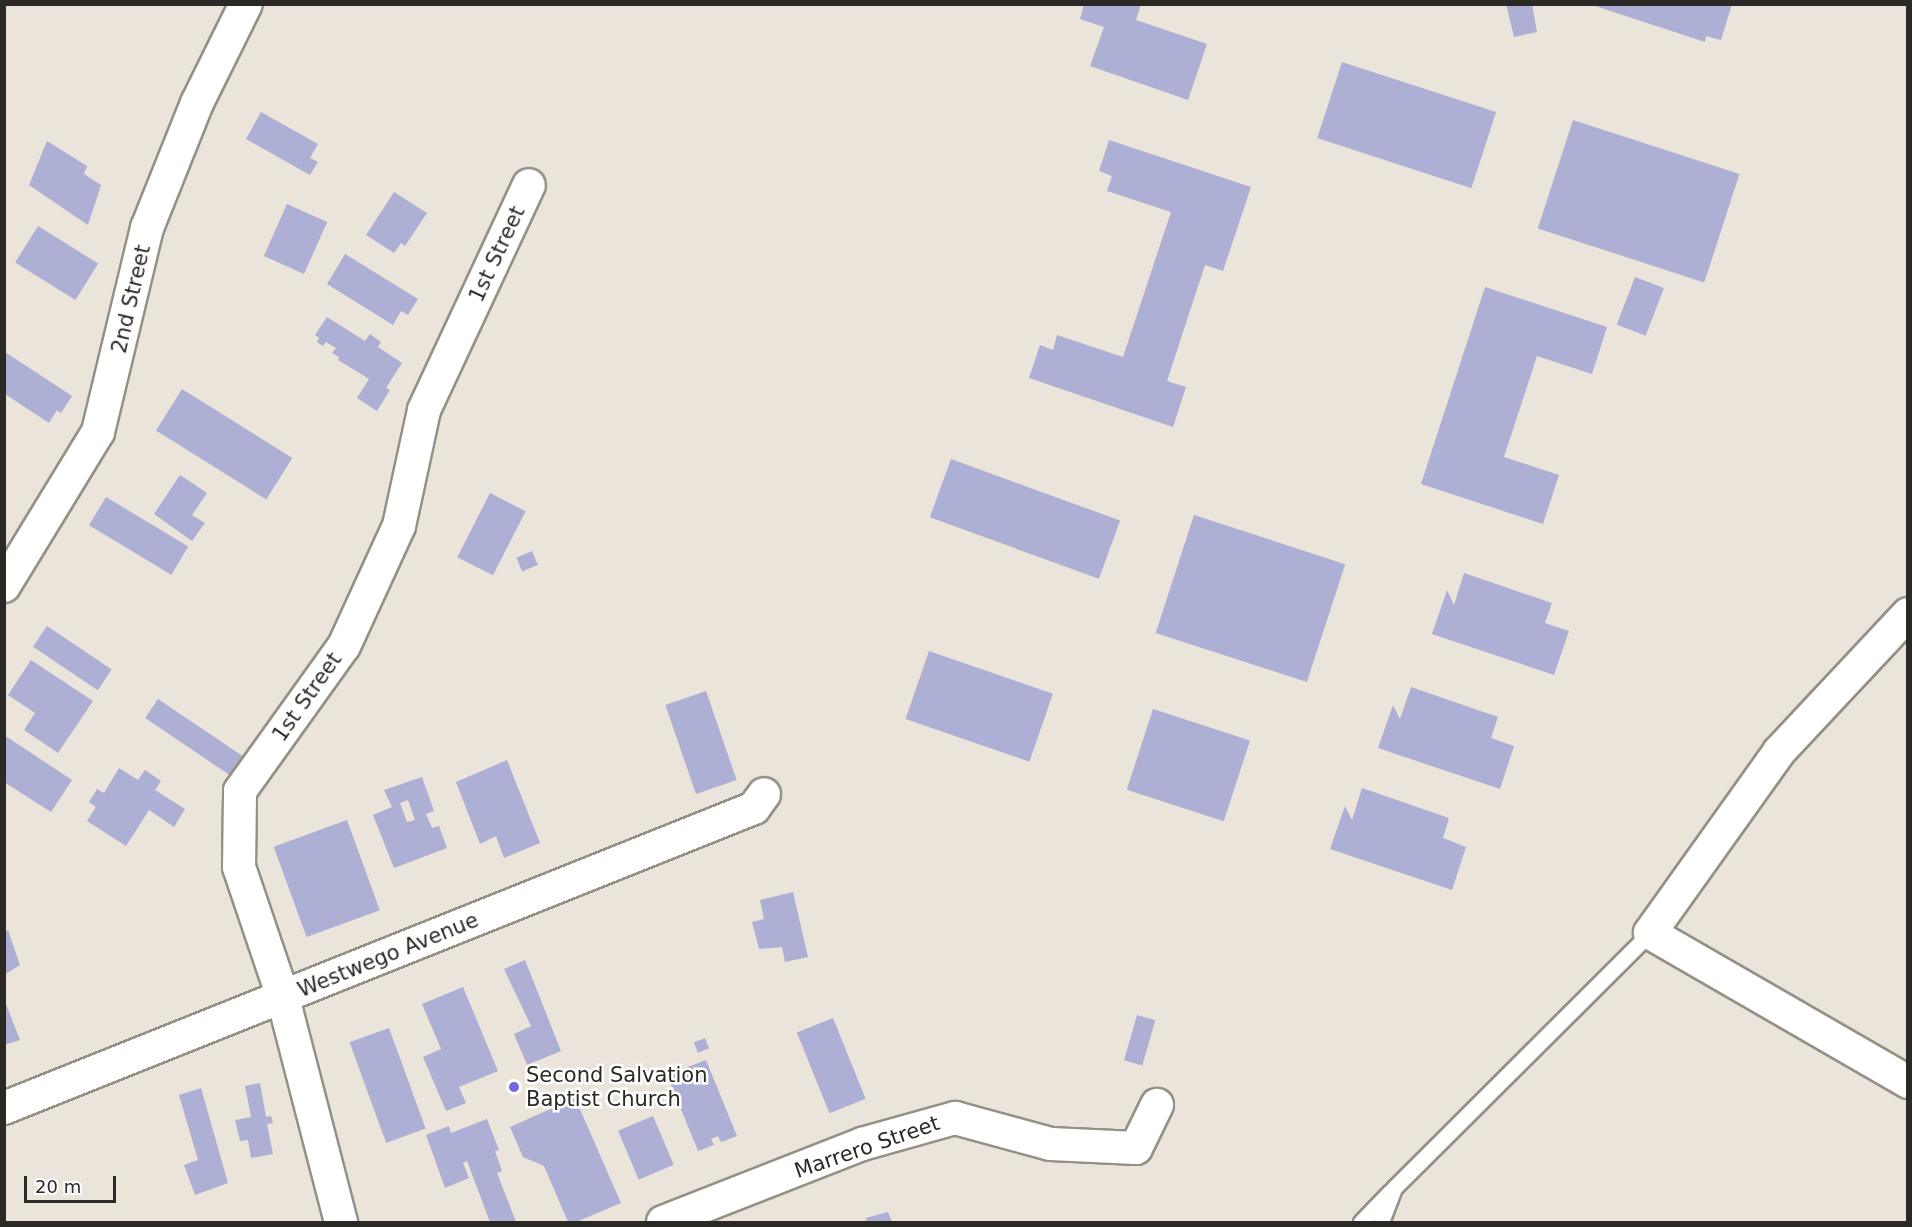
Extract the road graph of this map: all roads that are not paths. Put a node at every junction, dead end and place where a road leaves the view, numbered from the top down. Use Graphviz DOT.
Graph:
graph roads {
  1 [pos="246,4"];
  2 [pos="529,185"];
  3 [pos="4,586"];
  4 [pos="1908,614"];
  5 [pos="764,794"];
  6 [pos="1650,933"];
  7 [pos="284,997"];
  8 [pos="1908,1082"];
  9 [pos="1157,1105"];
  10 [pos="4,1108"];
  11 [pos="1394,1188"];
  12 [pos="341,1222"];
  13 [pos="663,1222"];
  14 [pos="1361,1222"];
  15 [pos="1381,1222"];
  1 -- 3 [label="street, 2nd Street"];
  2 -- 7 [label="street, 1st Street"];
  4 -- 6 [label="street"];
  5 -- 7 [label="street, Westwego Avenue"];
  6 -- 8 [label="street"];
  6 -- 11 [label="lane"];
  7 -- 10 [label="street, Westwego Avenue"];
  7 -- 12 [label="street, 1st Street"];
  9 -- 13 [label="street, Marrero Street"];
  11 -- 14 [label="lane"];
  11 -- 15 [label="lane"];
}
